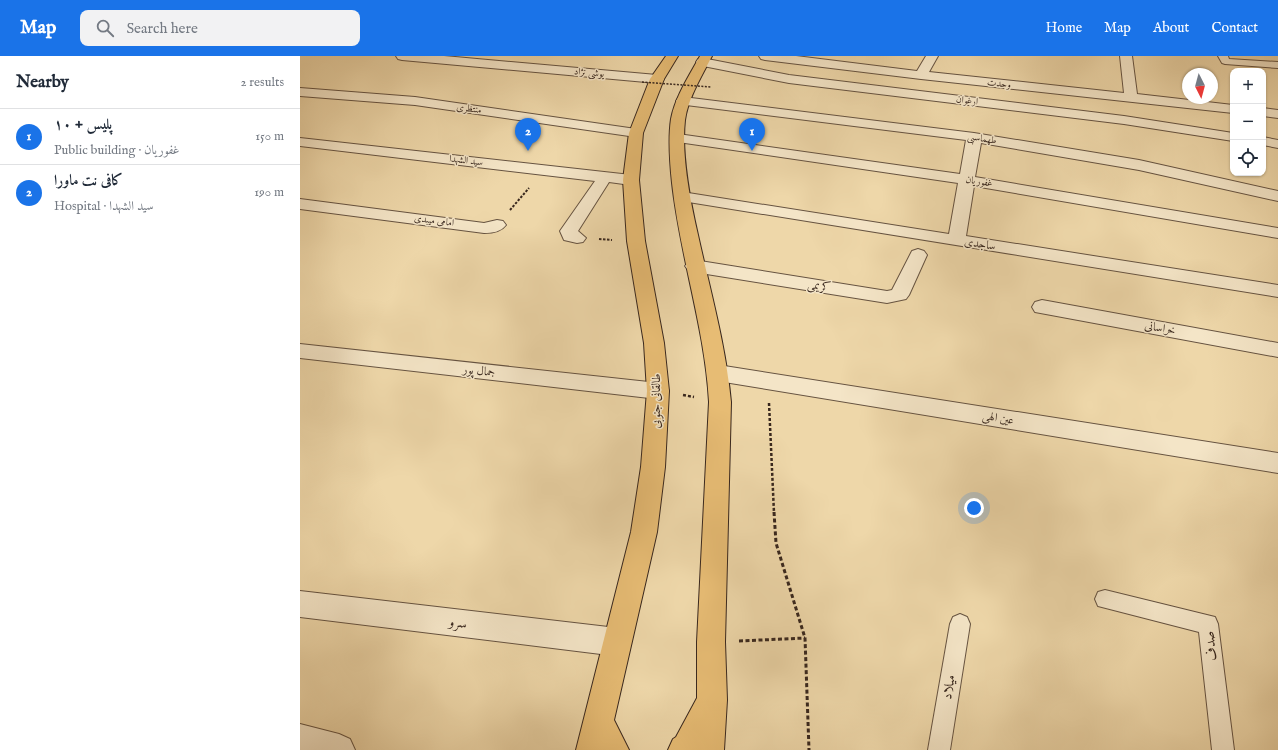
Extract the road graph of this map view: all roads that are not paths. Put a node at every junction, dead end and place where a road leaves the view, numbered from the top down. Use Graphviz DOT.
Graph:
graph roads {
  1 [pos="402,56"];
  2 [pos="672,56"];
  3 [pos="765,56"];
  4 [pos="932,56"];
  5 [pos="1126,56"];
  6 [pos="1223,56"];
  7 [pos="704,59"];
  8 [pos="1278,65"];
  9 [pos="920,76"];
  10 [pos="650,81"];
  11 [pos="300,92"];
  12 [pos="1131,98"];
  13 [pos="683,101"];
  14 [pos="1230,109"];
  15 [pos="1266,112"];
  16 [pos="1278,114"];
  17 [pos="636,133"];
  18 [pos="974,137"];
  19 [pos="1230,137"];
  20 [pos="678,138"];
  21 [pos="300,142"];
  22 [pos="1266,142"];
  23 [pos="1278,144"];
  24 [pos="605,177"];
  25 [pos="631,180"];
  26 [pos="967,180"];
  27 [pos="1278,196"];
  28 [pos="682,197"];
  29 [pos="300,204"];
  30 [pos="496,225"];
  31 [pos="1278,233"];
  32 [pos="573,237"];
  33 [pos="957,240"];
  34 [pos="918,255"];
  35 [pos="694,266"];
  36 [pos="1278,291"];
  37 [pos="1042,306"];
  38 [pos="1278,350"];
  39 [pos="300,351"];
  40 [pos="718,373"];
  41 [pos="658,391"];
  42 [pos="1278,463"];
  43 [pos="1105,599"];
  44 [pos="300,604"];
  45 [pos="960,624"];
  46 [pos="617,642"];
  47 [pos="712,700"];
  48 [pos="595,736"];
  49 [pos="300,740"];
  50 [pos="339,750"];
  51 [pos="613,750"];
  52 [pos="684,750"];
  53 [pos="708,750"];
  54 [pos="939,750"];
  55 [pos="1222,750"];
  1 -- 10 [label="street, یوشی نژاد"];
  2 -- 10 [label="main road, طالقانی جنوبی"];
  3 -- 9 [label="street, وحدت"];
  4 -- 9 [label="street"];
  5 -- 12 [label="street"];
  6 -- 8 [label="lane"];
  7 -- 13 [label="main road"];
  7 -- 19 [label="street, ارغوان"];
  9 -- 12 [label="street, وحدت"];
  10 -- 17 [label="main road, طالقانی جنوبی"];
  11 -- 17 [label="street, منتظری"];
  12 -- 14 [label="street, وحدت"];
  13 -- 18 [label="street, طهماسبی"];
  13 -- 20 [label="main road"];
  15 -- 16 [label="street"];
  17 -- 25 [label="main road, طالقانی جنوبی"];
  18 -- 26 [label="street"];
  18 -- 27 [label="street, طهماسبی"];
  20 -- 26 [label="street, غفوریان"];
  20 -- 28 [label="main road"];
  21 -- 24 [label="street, سید الشهدا"];
  22 -- 23 [label="street"];
  24 -- 25 [label="street, سید الشهدا"];
  24 -- 32 [label="street"];
  25 -- 41 [label="main road, طالقانی جنوبی"];
  26 -- 31 [label="street, غفوریان"];
  26 -- 33 [label="street"];
  28 -- 33 [label="street, ساجدی"];
  28 -- 35 [label="main road"];
  29 -- 30 [label="street, امامی میبدی"];
  33 -- 36 [label="street, ساجدی"];
  34 -- 35 [label="street, کریمی"];
  35 -- 40 [label="main road"];
  37 -- 38 [label="street, خراسانی"];
  39 -- 41 [label="street, جمال پور"];
  40 -- 42 [label="street, عین الهی"];
  40 -- 47 [label="main road"];
  41 -- 46 [label="main road, طالقانی جنوبی"];
  43 -- 55 [label="lane, صدف"];
  44 -- 46 [label="street, سرو"];
  45 -- 54 [label="lane, میلاد"];
  46 -- 48 [label="main road, طالقانی جنوبی"];
  47 -- 52 [label="main road"];
  47 -- 53 [label="main road"];
  48 -- 51 [label="main road"];
  49 -- 50 [label="street"];
}
